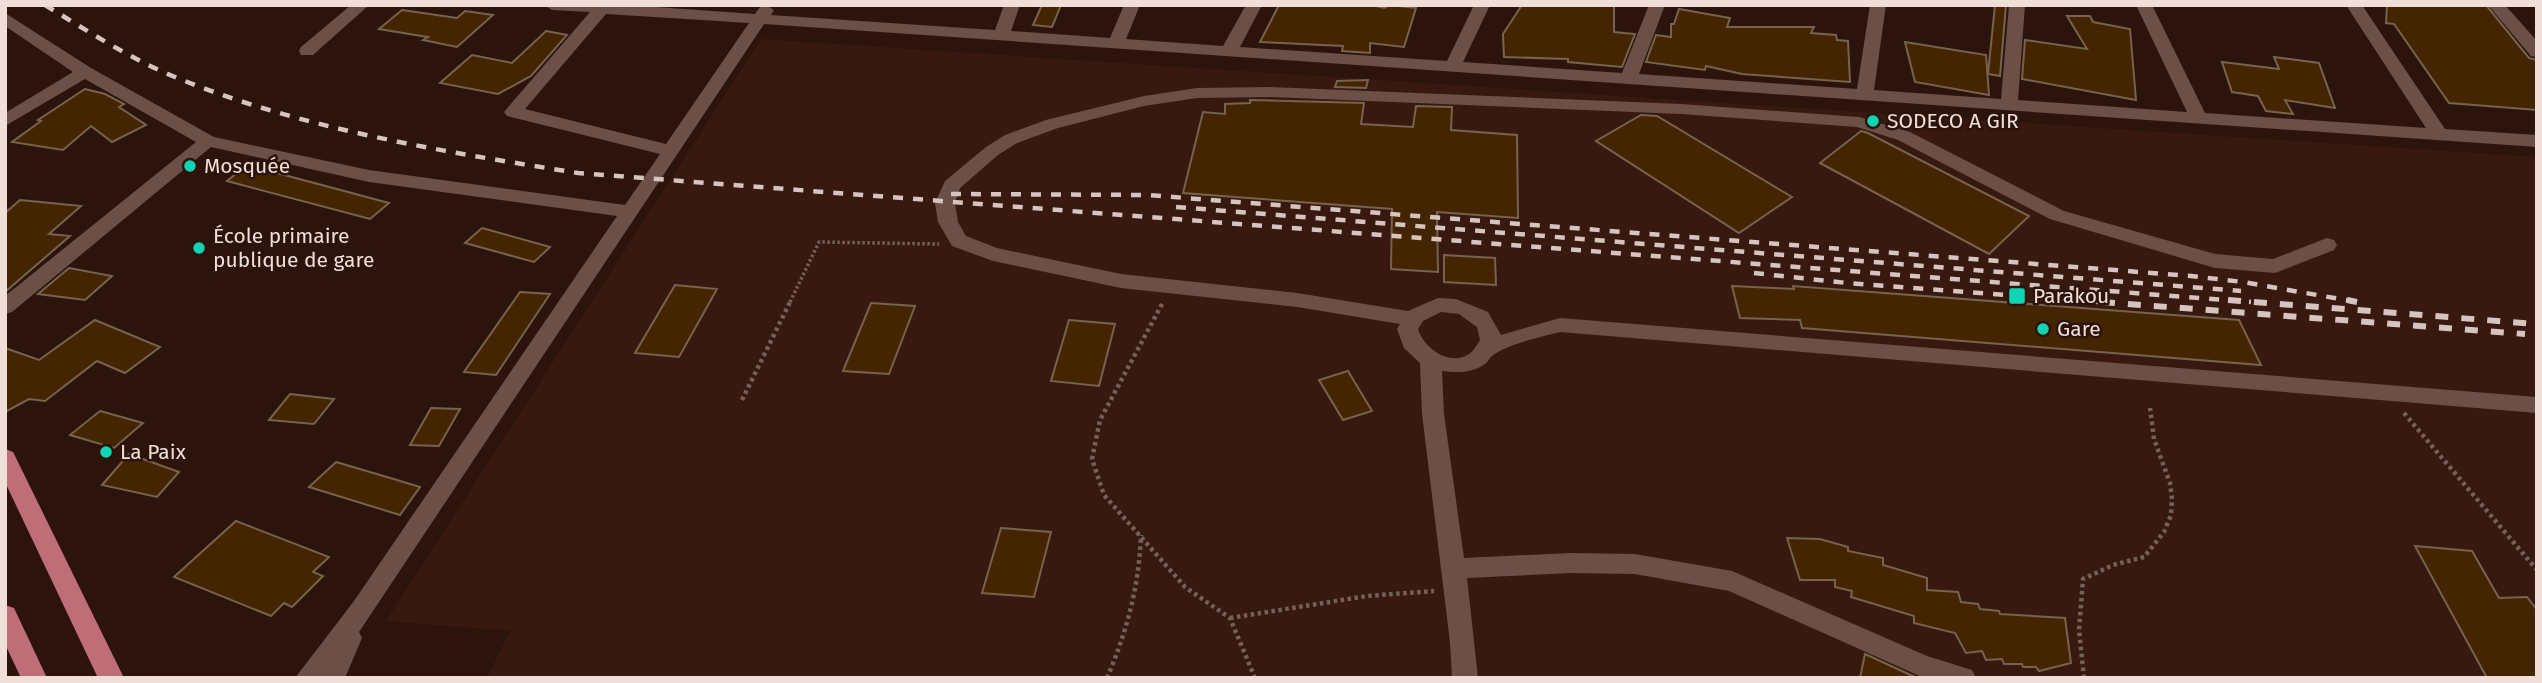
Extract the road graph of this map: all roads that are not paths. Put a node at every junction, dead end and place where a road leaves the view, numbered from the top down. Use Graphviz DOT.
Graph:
graph roads {
  1 [pos="361,5"];
  2 [pos="552,5"];
  3 [pos="1012,5"];
  4 [pos="1132,5"];
  5 [pos="1254,5"];
  6 [pos="1482,5"];
  7 [pos="1657,5"];
  8 [pos="1878,5"];
  9 [pos="2017,5"];
  10 [pos="2144,5"];
  11 [pos="2354,5"];
  12 [pos="2496,5"];
  13 [pos="604,7"];
  14 [pos="765,12"];
  15 [pos="5,18"];
  16 [pos="1002,35"];
  17 [pos="1116,43"];
  18 [pos="307,51"];
  19 [pos="1229,51"];
  20 [pos="2537,52"];
  21 [pos="1452,66"];
  22 [pos="85,72"];
  23 [pos="1629,78"];
  24 [pos="1865,95"];
  25 [pos="2009,104"];
  26 [pos="2199,118"];
  27 [pos="5,121"];
  28 [pos="2439,134"];
  29 [pos="208,141"];
  30 [pos="2537,141"];
  31 [pos="673,150"];
  32 [pos="630,212"];
  33 [pos="2327,246"];
  34 [pos="5,307"];
  35 [pos="1412,319"];
  36 [pos="1488,349"];
  37 [pos="1432,360"];
  38 [pos="2537,405"];
  39 [pos="5,458"];
  40 [pos="1455,579"];
  41 [pos="363,608"];
  42 [pos="5,616"];
  43 [pos="34,678"];
  44 [pos="111,678"];
  45 [pos="308,678"];
  46 [pos="332,678"];
  47 [pos="1465,678"];
  48 [pos="1963,678"];
  1 -- 18 [label="street"];
  2 -- 13 [label="street"];
  3 -- 16 [label="street"];
  4 -- 17 [label="street"];
  5 -- 19 [label="street"];
  6 -- 21 [label="street"];
  7 -- 23 [label="street"];
  8 -- 24 [label="street"];
  9 -- 25 [label="street"];
  10 -- 26 [label="street"];
  11 -- 28 [label="street"];
  12 -- 20 [label="street"];
  13 -- 14 [label="street"];
  13 -- 31 [label="street"];
  14 -- 16 [label="street"];
  14 -- 31 [label="street"];
  15 -- 22 [label="street"];
  16 -- 17 [label="street"];
  17 -- 19 [label="street"];
  19 -- 21 [label="street"];
  21 -- 23 [label="street"];
  22 -- 27 [label="street"];
  22 -- 29 [label="street"];
  23 -- 24 [label="street"];
  24 -- 25 [label="street"];
  25 -- 26 [label="street"];
  26 -- 28 [label="street"];
  28 -- 30 [label="street"];
  29 -- 32 [label="street"];
  29 -- 34 [label="street"];
  31 -- 32 [label="street"];
  32 -- 41 [label="street"];
  33 -- 35 [label="street"];
  35 -- 36 [label="street"];
  35 -- 37 [label="street"];
  36 -- 37 [label="street"];
  36 -- 38 [label="street"];
  37 -- 40 [label="street"];
  39 -- 44 [label="main road"];
  40 -- 47 [label="street"];
  40 -- 48 [label="street"];
  41 -- 45 [label="street"];
  41 -- 46 [label="street"];
  42 -- 43 [label="main road"];
}
